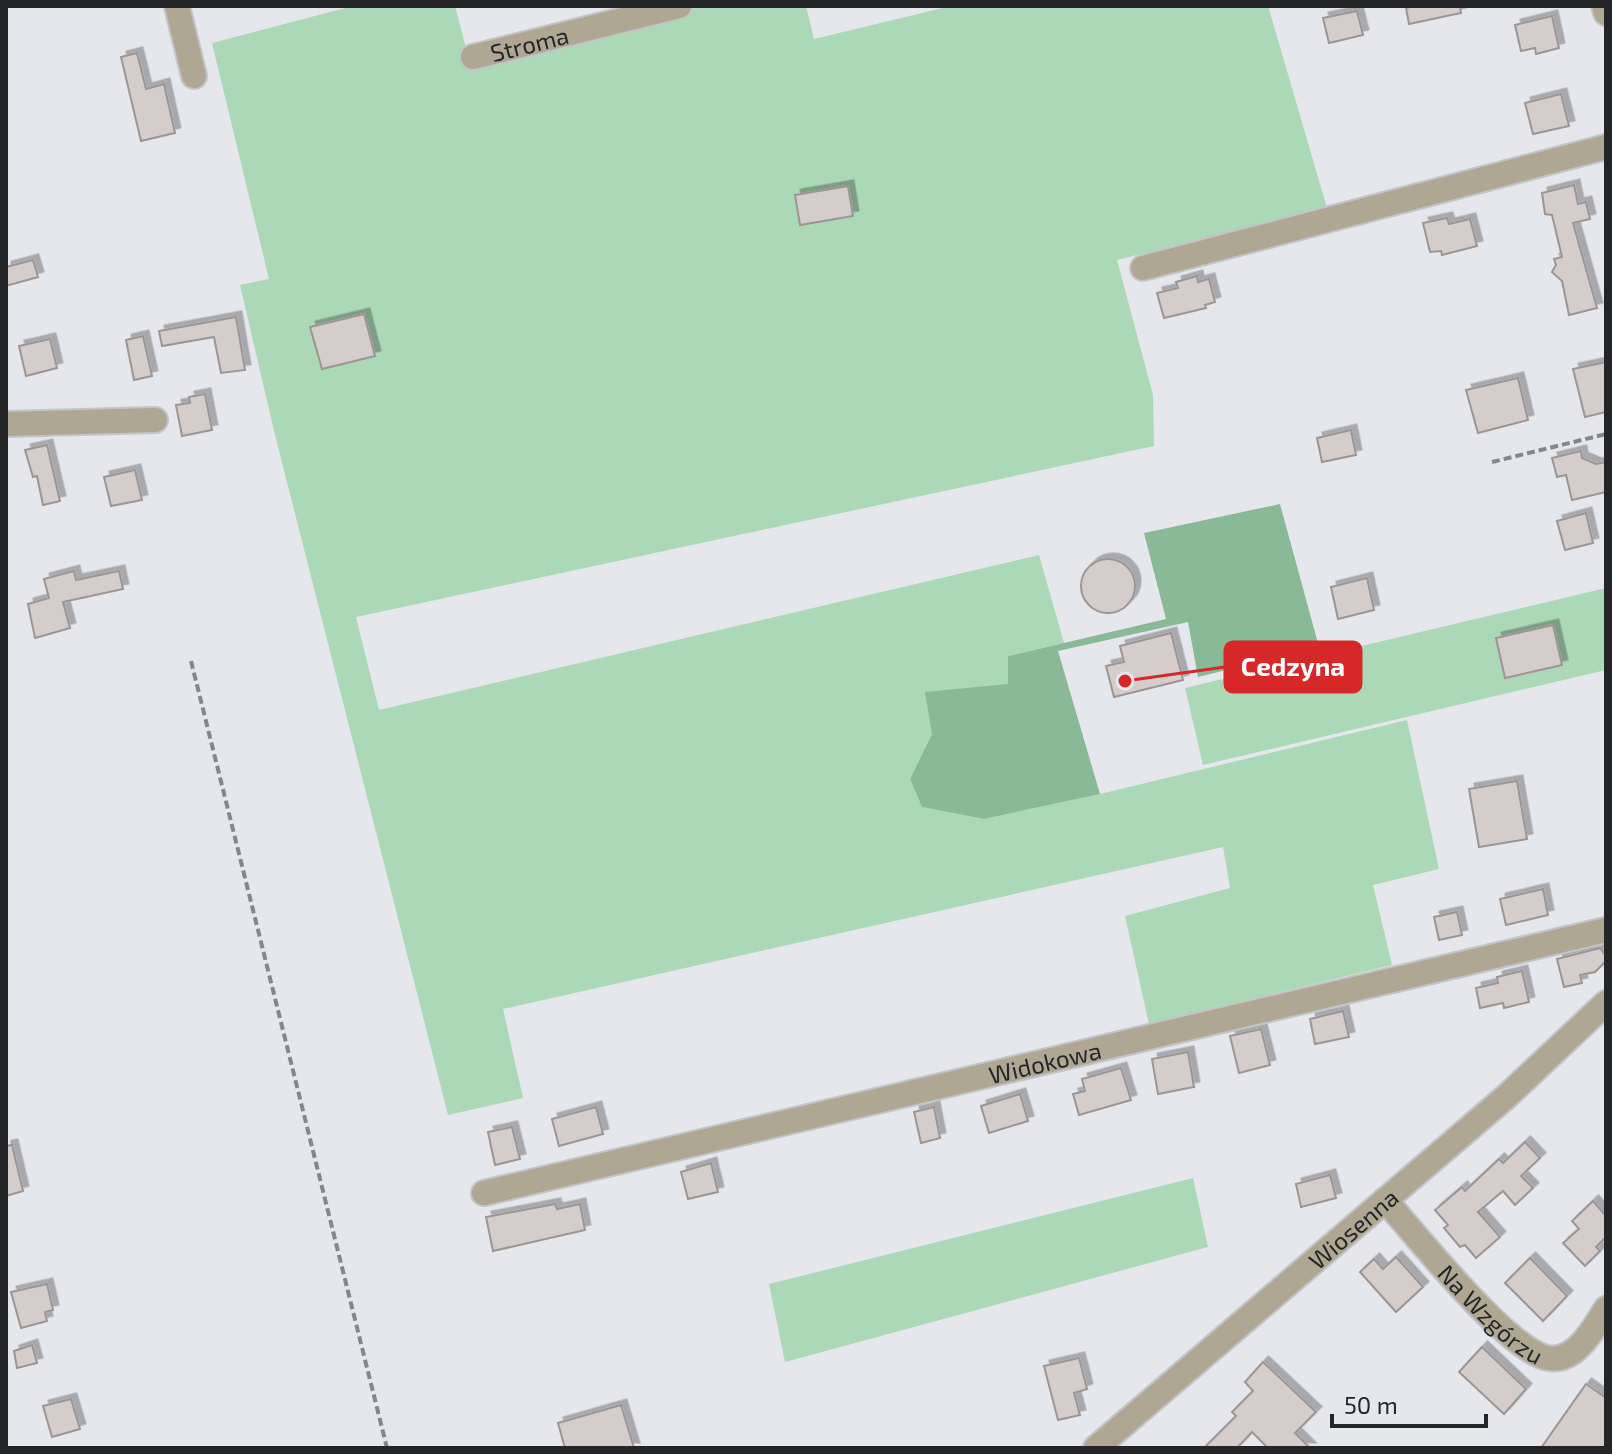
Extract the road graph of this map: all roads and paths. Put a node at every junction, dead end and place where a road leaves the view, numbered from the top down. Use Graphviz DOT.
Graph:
graph roads {
  1 [pos="177,6"];
  2 [pos="679,6"];
  3 [pos="1604,6"];
  4 [pos="1606,13"];
  5 [pos="473,57"];
  6 [pos="194,76"];
  7 [pos="1606,147"];
  8 [pos="1143,268"];
  9 [pos="155,420"];
  10 [pos="6,424"];
  11 [pos="1606,434"];
  12 [pos="1492,462"];
  13 [pos="191,661"];
  14 [pos="1606,930"];
  15 [pos="1606,1003"];
  16 [pos="484,1193"];
  17 [pos="1385,1200"];
  18 [pos="1606,1309"];
  19 [pos="387,1448"];
  20 [pos="1096,1448"];
  1 -- 6 [label="street"];
  2 -- 5 [label="street, Stroma"];
  3 -- 4 [label="street"];
  7 -- 8 [label="street"];
  9 -- 10 [label="street"];
  11 -- 12 [label="path"];
  13 -- 19 [label="path"];
  14 -- 16 [label="street, Widokowa"];
  15 -- 17 [label="street, Wiosenna"];
  17 -- 18 [label="street, Na Wzgórzu"];
  17 -- 20 [label="street, Wiosenna"];
}
